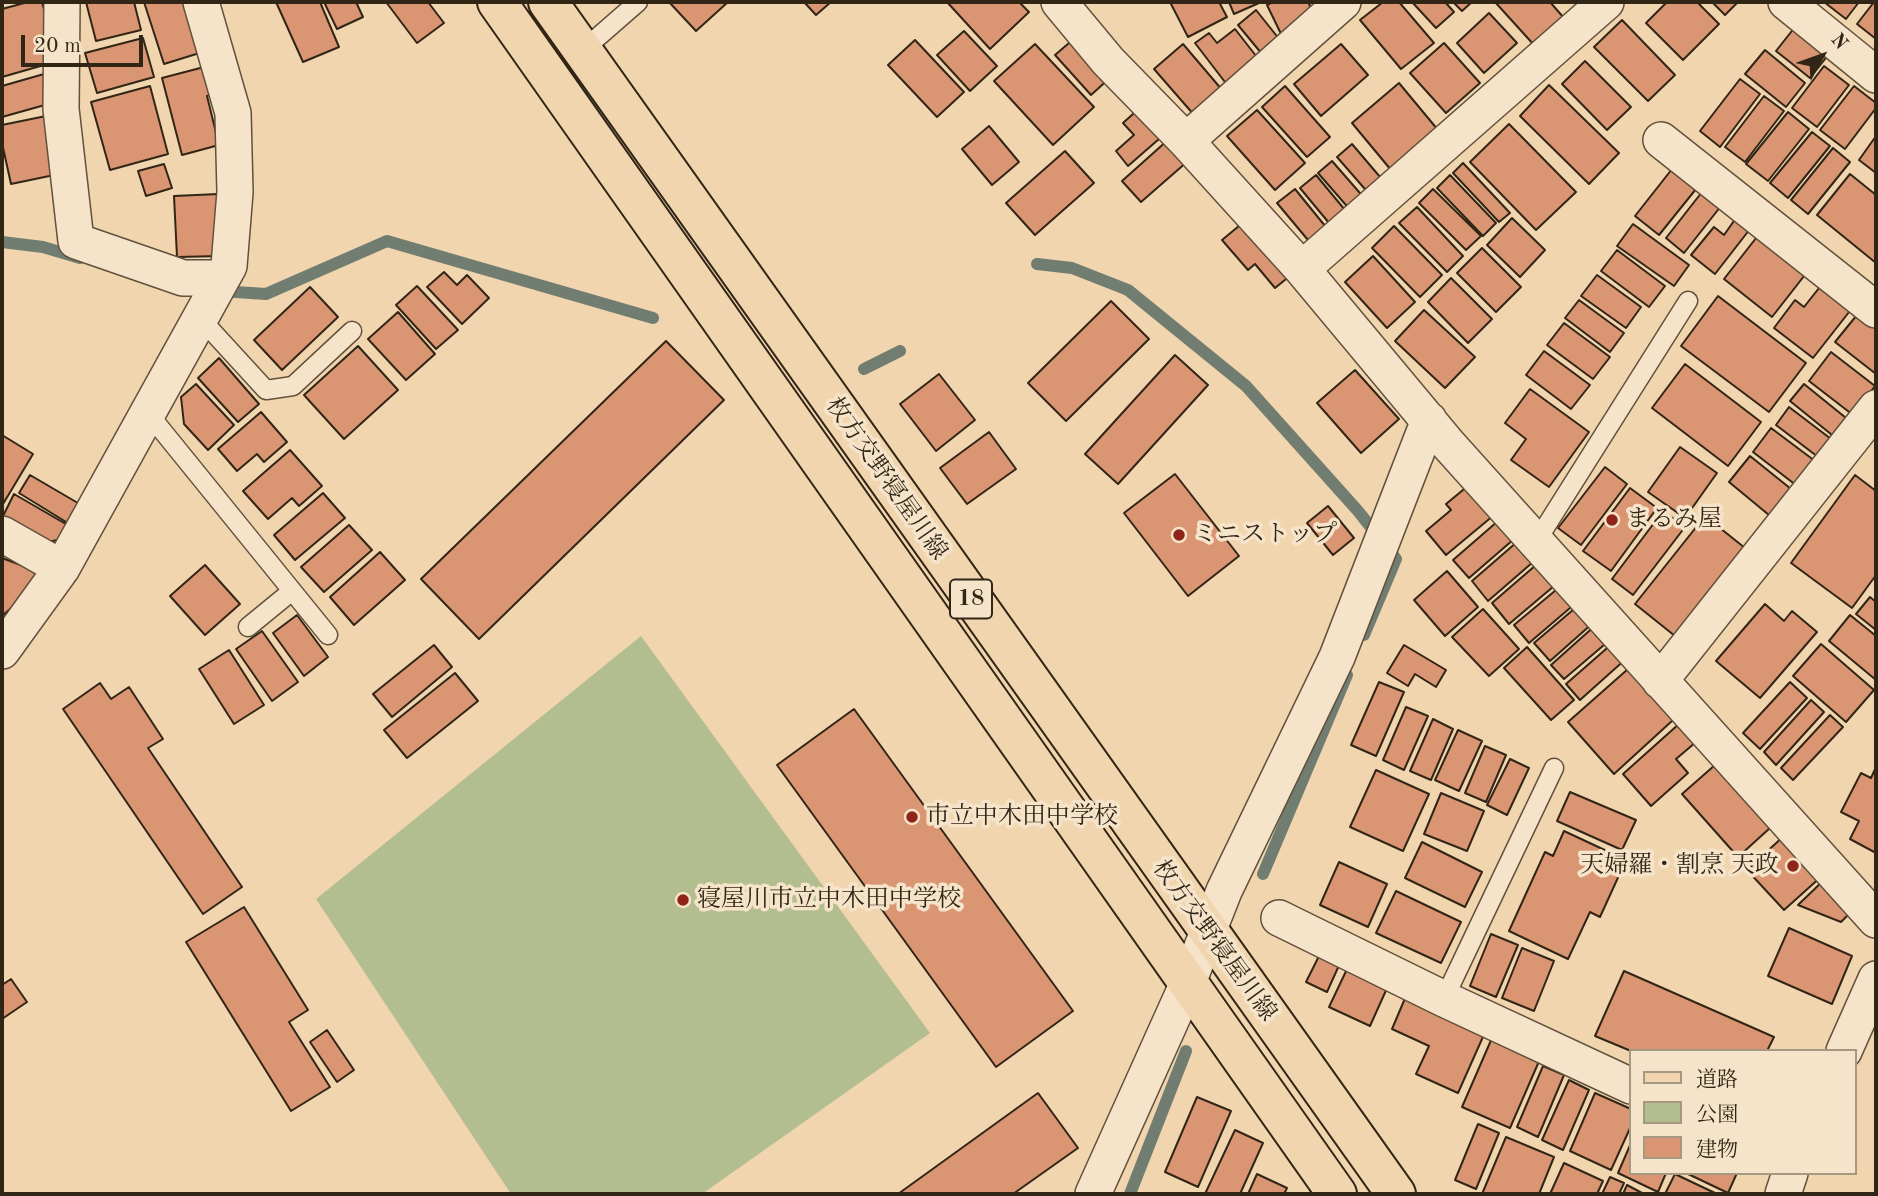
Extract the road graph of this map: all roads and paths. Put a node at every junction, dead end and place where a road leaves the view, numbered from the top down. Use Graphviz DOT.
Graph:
graph roads {
  1 [pos="62,2"];
  2 [pos="201,2"];
  3 [pos="496,2"];
  4 [pos="548,2"];
  5 [pos="638,2"];
  6 [pos="1059,2"];
  7 [pos="1606,2"];
  8 [pos="1786,2"];
  9 [pos="1327,8"];
  10 [pos="583,50"];
  11 [pos="1876,75"];
  12 [pos="1661,140"];
  13 [pos="1186,141"];
  14 [pos="1302,269"];
  15 [pos="212,295"];
  16 [pos="1688,301"];
  17 [pos="1876,310"];
  18 [pos="352,331"];
  19 [pos="1876,408"];
  20 [pos="148,413"];
  21 [pos="1429,420"];
  22 [pos="2,534"];
  23 [pos="1536,542"];
  24 [pos="62,568"];
  25 [pos="292,591"];
  26 [pos="248,627"];
  27 [pos="328,635"];
  28 [pos="2,651"];
  29 [pos="1660,681"];
  30 [pos="1554,768"];
  31 [pos="1279,918"];
  32 [pos="1876,920"];
  33 [pos="1208,933"];
  34 [pos="1876,979"];
  35 [pos="1187,985"];
  36 [pos="1444,999"];
  37 [pos="1845,1049"];
  38 [pos="1630,1086"];
  39 [pos="1789,1175"];
  40 [pos="1093,1194"];
  41 [pos="1337,1194"];
  42 [pos="1396,1194"];
  43 [pos="1783,1194"];
  1 -- 15 [label="street"];
  2 -- 15 [label="street"];
  3 -- 35 [label="main road, 枚方交野寝屋川線 / 18"];
  4 -- 10 [label="main road, 枚方交野寝屋川線 / 18"];
  5 -- 10 [label="lane"];
  6 -- 13 [label="street"];
  7 -- 14 [label="street"];
  8 -- 11 [label="street"];
  9 -- 13 [label="street"];
  10 -- 33 [label="main road, 枚方交野寝屋川線 / 18"];
  12 -- 17 [label="street"];
  13 -- 14 [label="street"];
  14 -- 21 [label="street"];
  15 -- 18 [label="lane"];
  15 -- 20 [label="street"];
  16 -- 23 [label="lane"];
  19 -- 29 [label="street"];
  20 -- 24 [label="street"];
  20 -- 25 [label="lane"];
  21 -- 23 [label="street"];
  21 -- 33 [label="street"];
  22 -- 24 [label="street"];
  23 -- 29 [label="street"];
  24 -- 28 [label="street"];
  25 -- 26 [label="lane"];
  25 -- 27 [label="lane"];
  29 -- 32 [label="street"];
  30 -- 36 [label="lane"];
  31 -- 36 [label="street"];
  33 -- 35 [label="street"];
  33 -- 42 [label="main road, 枚方交野寝屋川線 / 18"];
  34 -- 37 [label="street"];
  35 -- 40 [label="street"];
  35 -- 41 [label="main road, 枚方交野寝屋川線 / 18"];
  36 -- 38 [label="street"];
  39 -- 43 [label="street"];
}
